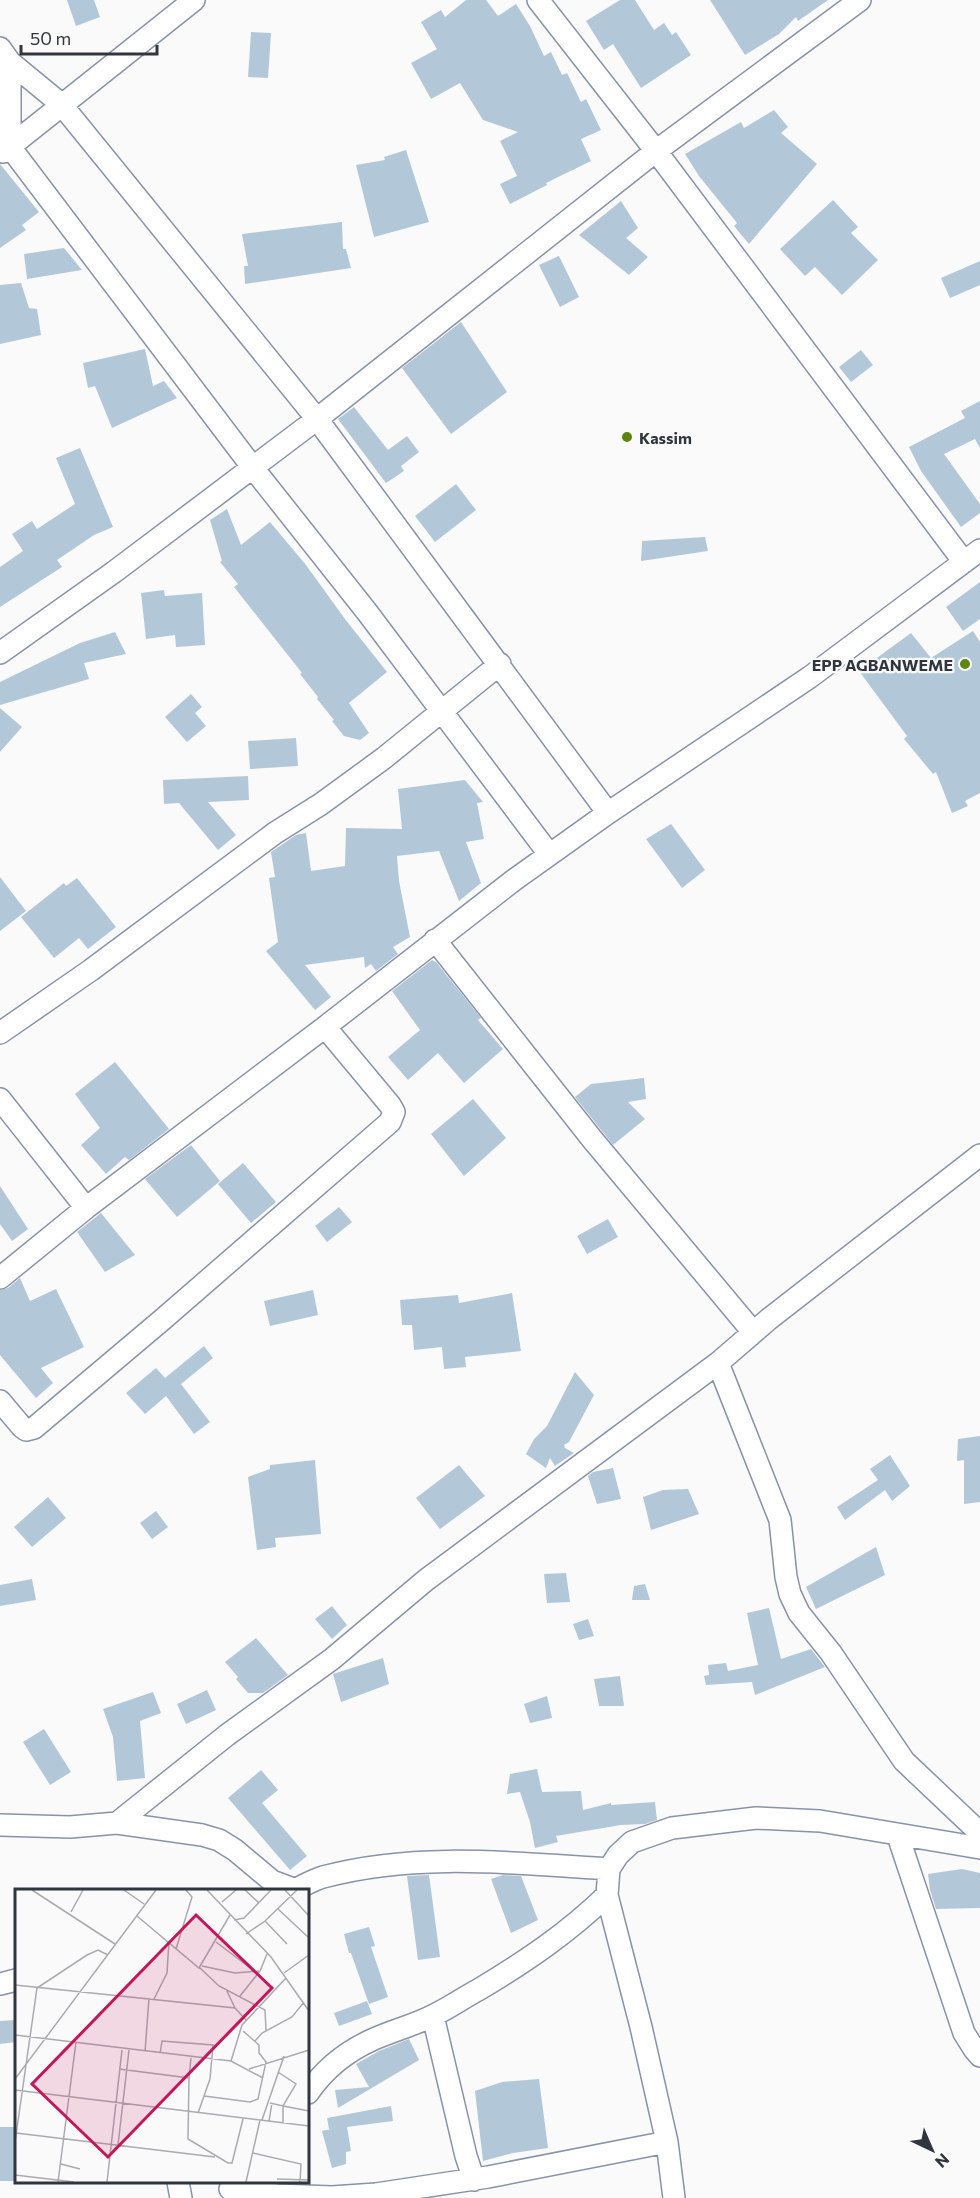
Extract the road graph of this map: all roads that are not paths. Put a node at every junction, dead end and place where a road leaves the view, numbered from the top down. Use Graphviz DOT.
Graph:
graph roads {
  1 [pos="194,0"];
  2 [pos="538,0"];
  3 [pos="860,0"];
  4 [pos="5,55"];
  5 [pos="61,104"];
  6 [pos="5,151"];
  7 [pos="656,151"];
  8 [pos="317,419"];
  9 [pos="253,468"];
  10 [pos="972,556"];
  11 [pos="0,653"];
  12 [pos="500,664"];
  13 [pos="440,710"];
  14 [pos="608,813"];
  15 [pos="549,854"];
  16 [pos="435,940"];
  17 [pos="324,1027"];
  18 [pos="0,1033"];
  19 [pos="0,1099"];
  20 [pos="980,1155"];
  21 [pos="86,1208"];
  22 [pos="0,1278"];
  23 [pos="753,1332"];
  24 [pos="718,1363"];
  25 [pos="0,1401"];
  26 [pos="117,1823"];
  27 [pos="0,1825"];
  28 [pos="980,1833"];
  29 [pos="898,1836"];
  30 [pos="980,1848"];
  31 [pos="609,1869"];
  32 [pos="292,1889"];
  33 [pos="297,1889"];
  34 [pos="607,1894"];
  35 [pos="15,1980"];
  36 [pos="0,1984"];
  37 [pos="433,2016"];
  38 [pos="980,2056"];
  39 [pos="309,2092"];
  40 [pos="667,2142"];
  41 [pos="474,2180"];
  42 [pos="178,2183"];
  43 [pos="229,2189"];
  44 [pos="181,2198"];
  45 [pos="674,2198"];
  1 -- 5 [label="street"];
  2 -- 7 [label="street"];
  3 -- 7 [label="street"];
  4 -- 5 [label="street"];
  4 -- 6 [label="street"];
  5 -- 6 [label="street"];
  5 -- 8 [label="street"];
  6 -- 9 [label="street"];
  7 -- 8 [label="street"];
  7 -- 10 [label="street"];
  8 -- 9 [label="street"];
  8 -- 12 [label="street"];
  9 -- 11 [label="street"];
  9 -- 13 [label="street"];
  10 -- 14 [label="street"];
  12 -- 13 [label="street"];
  12 -- 14 [label="street"];
  13 -- 15 [label="street"];
  13 -- 18 [label="street"];
  14 -- 15 [label="street"];
  15 -- 16 [label="street"];
  16 -- 17 [label="street"];
  16 -- 23 [label="street"];
  17 -- 21 [label="street"];
  17 -- 25 [label="street"];
  19 -- 21 [label="street"];
  20 -- 23 [label="street"];
  21 -- 22 [label="street"];
  23 -- 24 [label="street"];
  24 -- 26 [label="street"];
  24 -- 28 [label="street"];
  26 -- 27 [label="street"];
  26 -- 32 [label="street"];
  29 -- 30 [label="street"];
  29 -- 31 [label="street"];
  29 -- 38 [label="street"];
  31 -- 33 [label="street"];
  31 -- 34 [label="street"];
  34 -- 37 [label="street"];
  34 -- 40 [label="street"];
  35 -- 36 [label="street"];
  37 -- 39 [label="street"];
  37 -- 41 [label="street"];
  40 -- 41 [label="street"];
  40 -- 45 [label="street"];
  41 -- 43 [label="street"];
  42 -- 44 [label="street"];
}
